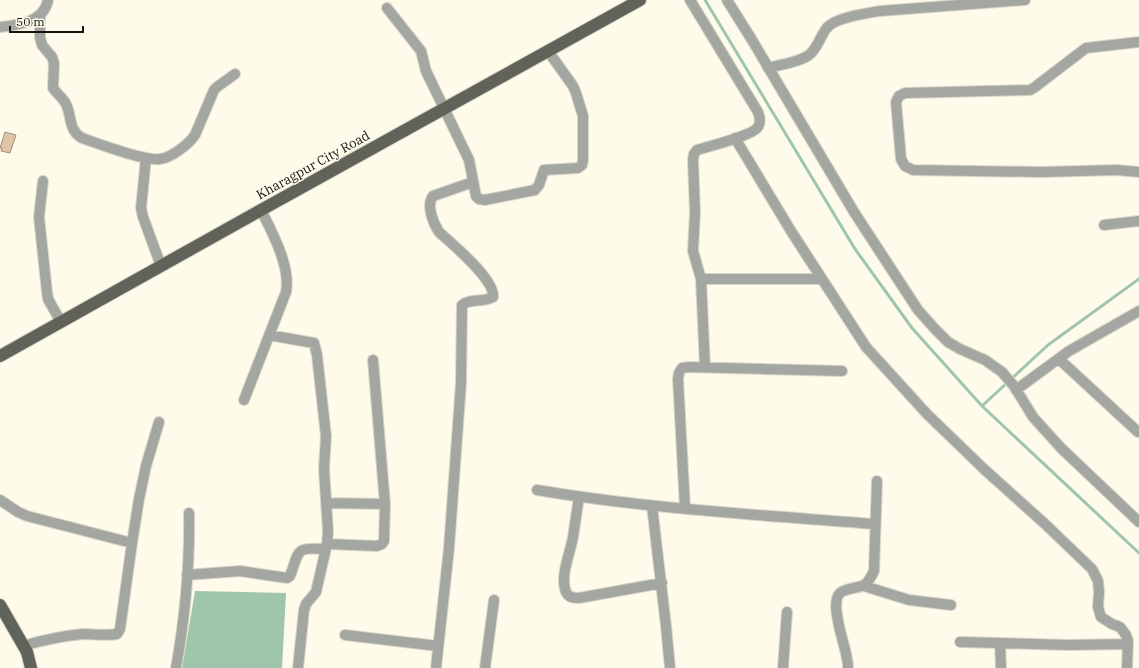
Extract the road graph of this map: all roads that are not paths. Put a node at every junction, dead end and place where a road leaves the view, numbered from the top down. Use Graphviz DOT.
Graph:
graph roads {
  1 [pos="48,0"];
  2 [pos="640,0"];
  3 [pos="690,0"];
  4 [pos="727,0"];
  5 [pos="1025,0"];
  6 [pos="387,8"];
  7 [pos="40,16"];
  8 [pos="0,26"];
  9 [pos="1139,42"];
  10 [pos="548,51"];
  11 [pos="768,68"];
  12 [pos="235,74"];
  13 [pos="443,109"];
  14 [pos="735,138"];
  15 [pos="146,158"];
  16 [pos="1139,172"];
  17 [pos="43,181"];
  18 [pos="473,182"];
  19 [pos="261,210"];
  20 [pos="1139,220"];
  21 [pos="1104,225"];
  22 [pos="161,266"];
  23 [pos="701,279"];
  24 [pos="822,279"];
  25 [pos="1139,311"];
  26 [pos="62,322"];
  27 [pos="269,335"];
  28 [pos="0,356"];
  29 [pos="1059,359"];
  30 [pos="373,360"];
  31 [pos="705,367"];
  32 [pos="842,371"];
  33 [pos="1015,388"];
  34 [pos="244,400"];
  35 [pos="159,422"];
  36 [pos="1138,432"];
  37 [pos="876,481"];
  38 [pos="537,490"];
  39 [pos="579,497"];
  40 [pos="0,500"];
  41 [pos="326,503"];
  42 [pos="385,504"];
  43 [pos="652,506"];
  44 [pos="684,508"];
  45 [pos="189,513"];
  46 [pos="1139,522"];
  47 [pos="876,524"];
  48 [pos="132,543"];
  49 [pos="327,547"];
  50 [pos="187,575"];
  51 [pos="662,583"];
  52 [pos="864,586"];
  53 [pos="494,600"];
  54 [pos="951,604"];
  55 [pos="0,605"];
  56 [pos="787,612"];
  57 [pos="345,635"];
  58 [pos="960,642"];
  59 [pos="1000,643"];
  60 [pos="1128,644"];
  61 [pos="23,646"];
  62 [pos="438,646"];
  63 [pos="31,668"];
  64 [pos="176,668"];
  65 [pos="298,668"];
  66 [pos="436,668"];
  67 [pos="485,668"];
  68 [pos="670,668"];
  69 [pos="783,668"];
  70 [pos="848,668"];
  71 [pos="1001,668"];
  72 [pos="1127,668"];
  1 -- 7 [label="street"];
  2 -- 10 [label="main road, Kharagpur City Road"];
  3 -- 14 [label="street"];
  4 -- 11 [label="street"];
  5 -- 11 [label="street"];
  6 -- 13 [label="street"];
  7 -- 8 [label="street"];
  7 -- 15 [label="street"];
  9 -- 16 [label="street"];
  10 -- 13 [label="main road, Kharagpur City Road"];
  10 -- 18 [label="street"];
  11 -- 33 [label="street"];
  12 -- 15 [label="street"];
  13 -- 18 [label="street"];
  13 -- 19 [label="main road, Kharagpur City Road"];
  14 -- 23 [label="street"];
  14 -- 24 [label="street"];
  15 -- 22 [label="street"];
  17 -- 26 [label="street"];
  18 -- 62 [label="street"];
  19 -- 22 [label="main road, Kharagpur City Road"];
  19 -- 27 [label="street"];
  20 -- 21 [label="street"];
  22 -- 26 [label="main road, Kharagpur City Road"];
  23 -- 24 [label="street"];
  23 -- 31 [label="street"];
  24 -- 60 [label="street"];
  25 -- 29 [label="street"];
  26 -- 28 [label="main road, Kharagpur City Road"];
  27 -- 34 [label="street"];
  27 -- 41 [label="street"];
  29 -- 33 [label="street"];
  29 -- 36 [label="street"];
  30 -- 42 [label="street"];
  31 -- 32 [label="street"];
  31 -- 44 [label="street"];
  33 -- 46 [label="street"];
  35 -- 48 [label="street"];
  37 -- 47 [label="street"];
  38 -- 39 [label="street"];
  39 -- 43 [label="street"];
  39 -- 51 [label="street"];
  40 -- 48 [label="street"];
  41 -- 42 [label="street"];
  41 -- 49 [label="street"];
  42 -- 49 [label="street"];
  43 -- 44 [label="street"];
  43 -- 51 [label="street"];
  44 -- 47 [label="street"];
  45 -- 50 [label="street"];
  47 -- 52 [label="street"];
  48 -- 61 [label="street"];
  49 -- 50 [label="street"];
  49 -- 65 [label="street"];
  50 -- 64 [label="street"];
  51 -- 68 [label="street"];
  52 -- 54 [label="street"];
  52 -- 70 [label="street"];
  53 -- 67 [label="street"];
  55 -- 61 [label="main road"];
  56 -- 69 [label="street"];
  57 -- 62 [label="street"];
  58 -- 59 [label="street"];
  59 -- 60 [label="street"];
  59 -- 71 [label="street"];
  60 -- 72 [label="street"];
  61 -- 63 [label="main road"];
  62 -- 66 [label="street"];
}
